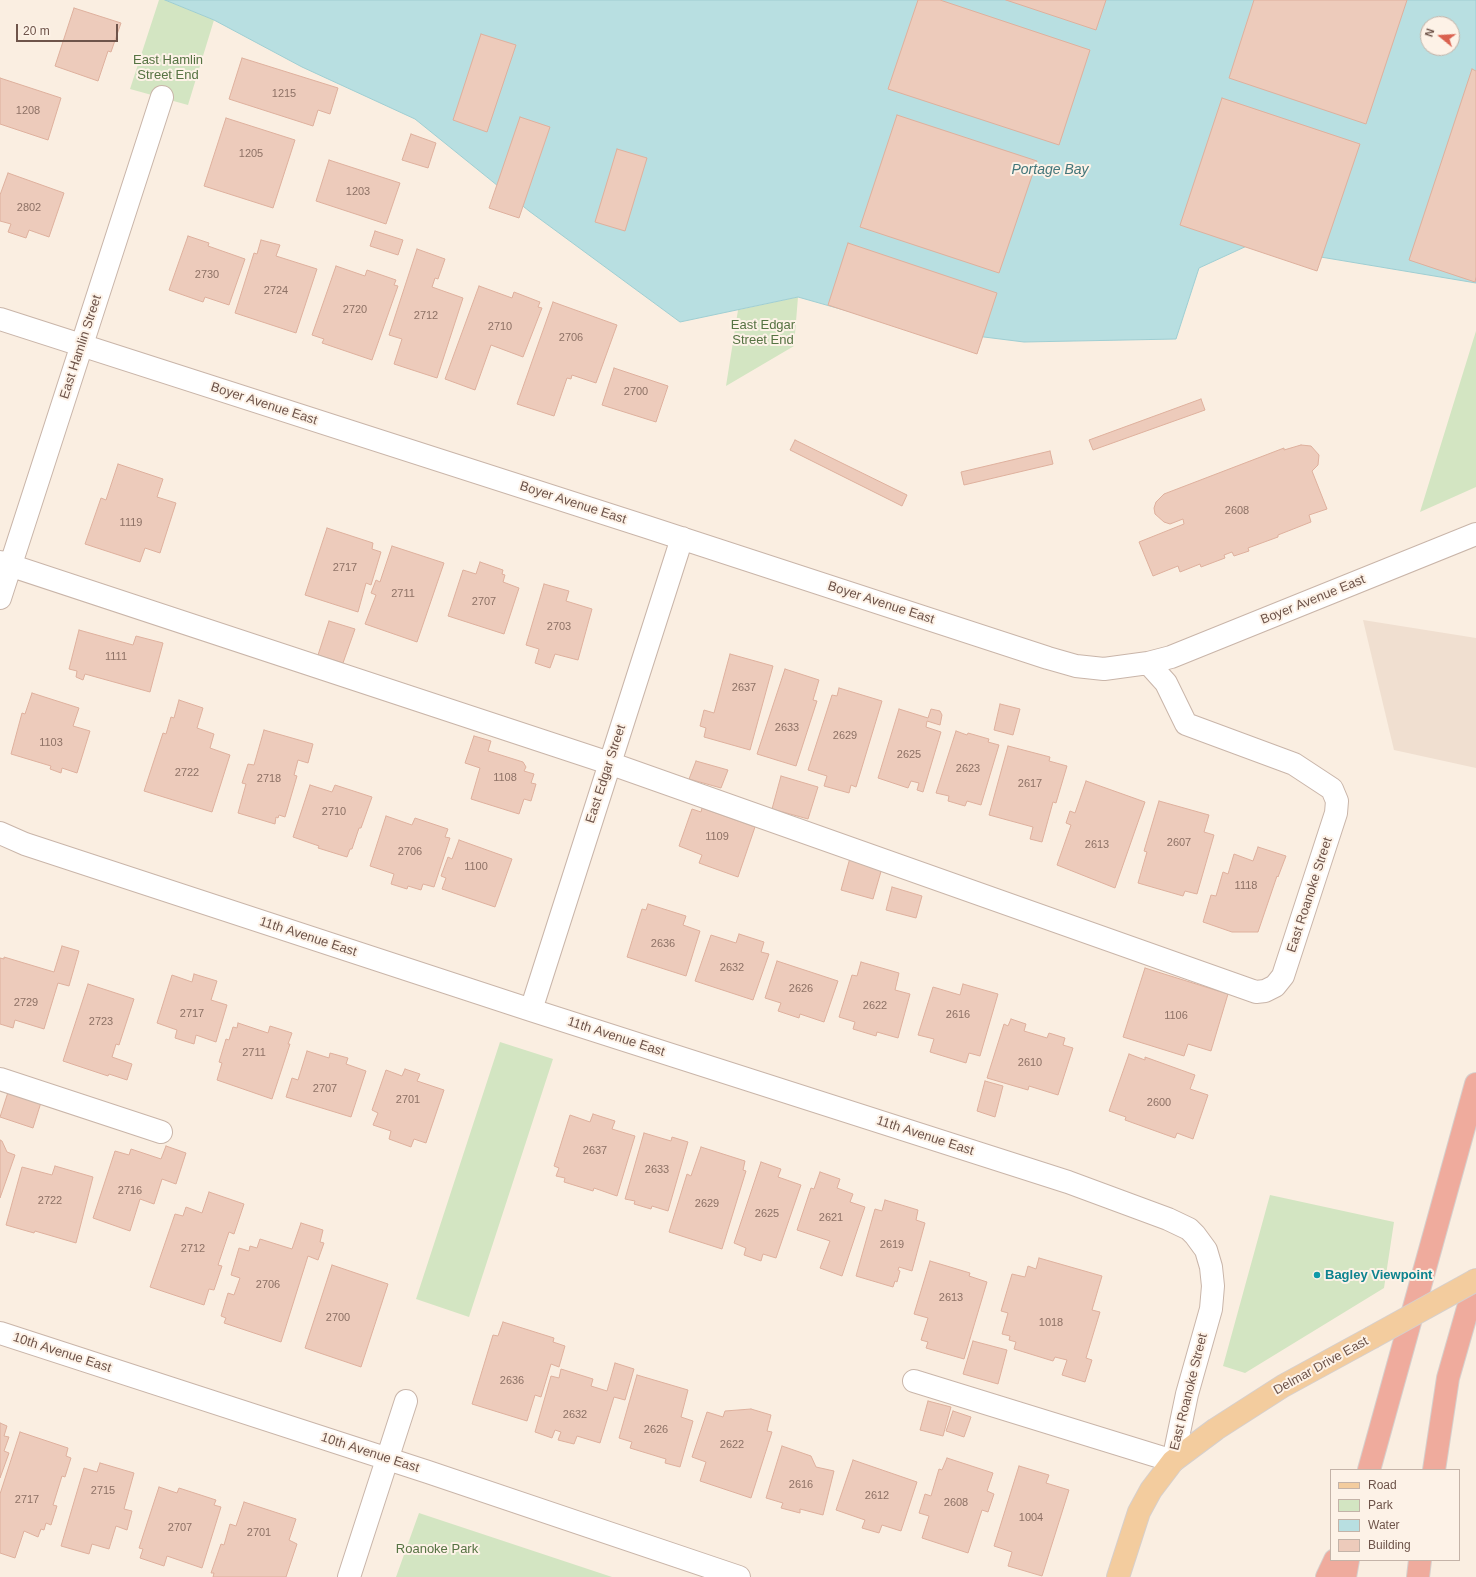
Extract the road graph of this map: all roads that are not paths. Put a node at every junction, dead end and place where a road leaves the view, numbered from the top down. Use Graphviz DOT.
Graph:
graph roads {
  1 [pos="162,96"];
  2 [pos="0,319"];
  3 [pos="82,345"];
  4 [pos="1476,534"];
  5 [pos="682,538"];
  6 [pos="5,564"];
  7 [pos="0,598"];
  8 [pos="1148,663"];
  9 [pos="610,763"];
  10 [pos="0,833"];
  11 [pos="532,1010"];
  12 [pos="0,1079"];
  13 [pos="1476,1084"];
  14 [pos="161,1132"];
  15 [pos="1211,1267"];
  16 [pos="1476,1280"];
  17 [pos="0,1333"];
  18 [pos="914,1381"];
  19 [pos="406,1401"];
  20 [pos="388,1459"];
  21 [pos="1173,1461"];
  22 [pos="1369,1469"];
  23 [pos="1434,1469"];
  24 [pos="1335,1561"];
  25 [pos="1348,1561"];
  26 [pos="1420,1561"];
  27 [pos="349,1577"];
  28 [pos="738,1577"];
  29 [pos="1118,1577"];
  30 [pos="1327,1577"];
  31 [pos="1345,1577"];
  32 [pos="1418,1577"];
  1 -- 3 [label="street, East Hamlin Street"];
  2 -- 3 [label="street, Boyer Avenue East"];
  3 -- 5 [label="street, Boyer Avenue East"];
  3 -- 6 [label="street, East Hamlin Street"];
  4 -- 8 [label="street, Boyer Avenue East"];
  5 -- 8 [label="street, Boyer Avenue East"];
  5 -- 9 [label="street, East Edgar Street"];
  6 -- 7 [label="street, East Hamlin Street"];
  6 -- 9 [label="street"];
  8 -- 9 [label="street, East Roanoke Street"];
  9 -- 11 [label="street, East Edgar Street"];
  10 -- 11 [label="street, 11th Avenue East"];
  11 -- 15 [label="street, 11th Avenue East"];
  12 -- 14 [label="street"];
  13 -- 22 [label="highway"];
  15 -- 21 [label="street, East Roanoke Street"];
  16 -- 21 [label="main road, Delmar Drive East, bridge"];
  16 -- 23 [label="highway"];
  17 -- 20 [label="street, 10th Avenue East"];
  18 -- 21 [label="street"];
  19 -- 20 [label="street"];
  20 -- 27 [label="street"];
  20 -- 28 [label="street, 10th Avenue East"];
  21 -- 29 [label="main road, East Roanoke Street"];
  24 -- 30 [label="highway"];
  25 -- 31 [label="highway"];
  26 -- 32 [label="highway"];
}
